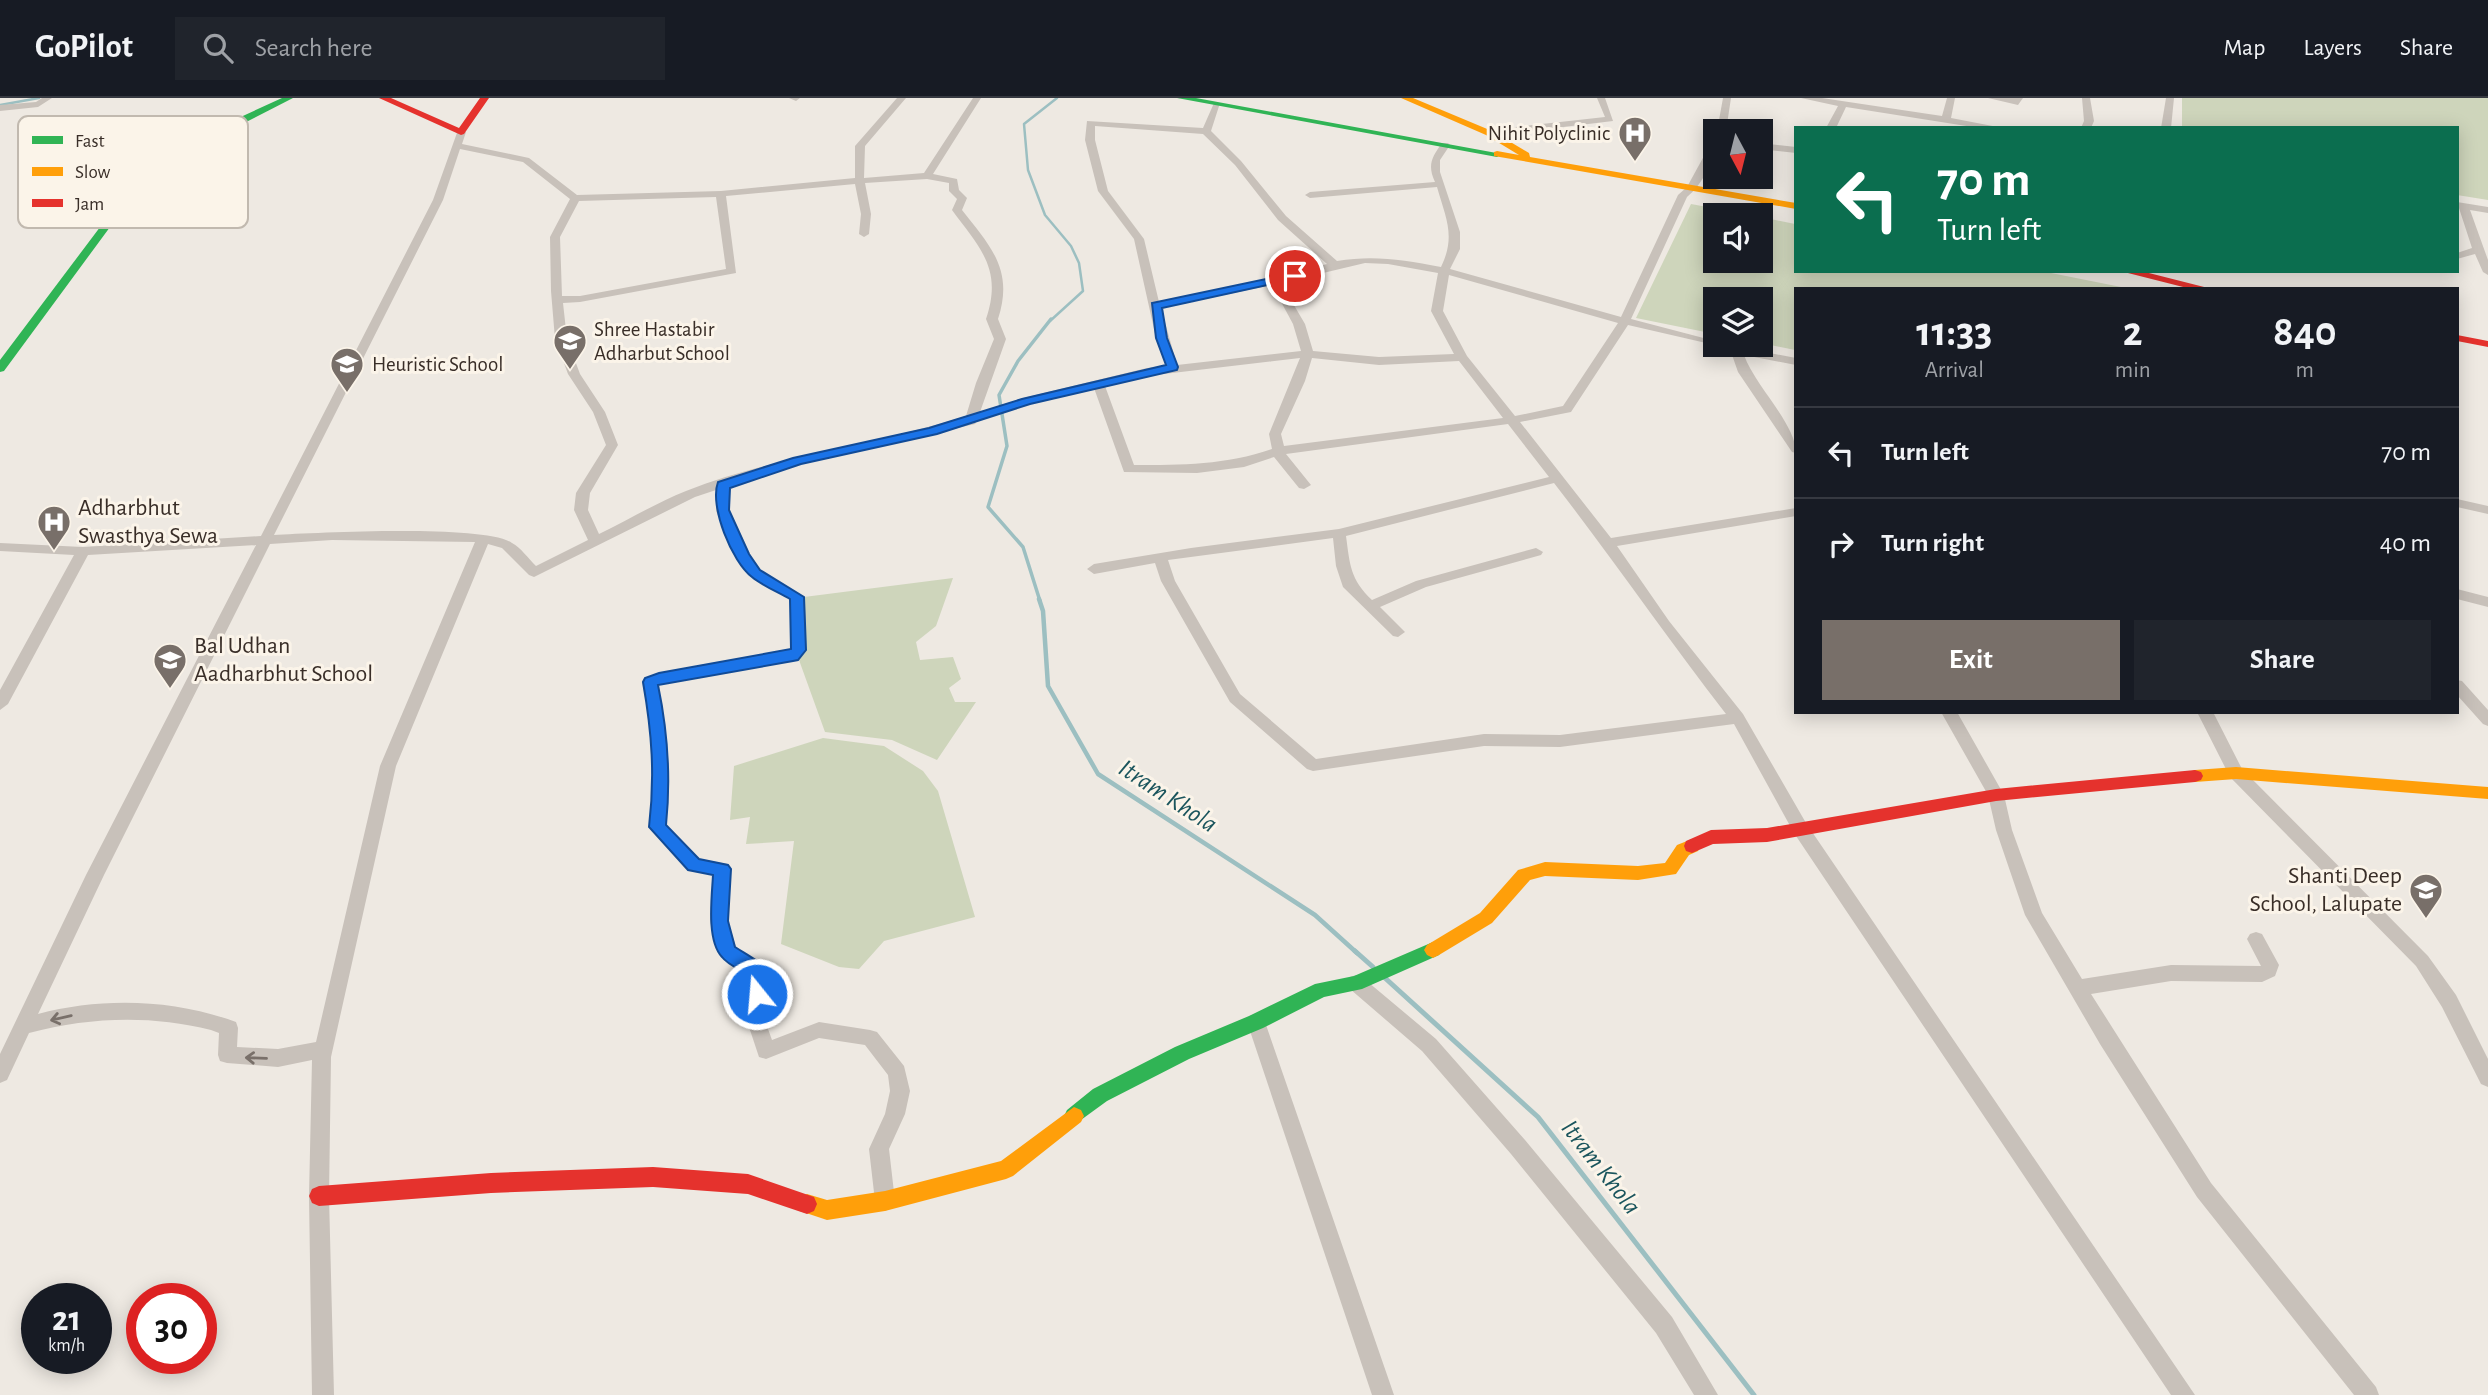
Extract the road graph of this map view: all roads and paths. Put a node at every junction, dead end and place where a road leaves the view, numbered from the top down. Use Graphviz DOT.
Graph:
graph roads {
  1 [pos="48,98"];
  2 [pos="289,98"];
  3 [pos="383,98"];
  4 [pos="485,98"];
  5 [pos="902,98"];
  6 [pos="976,98"];
  7 [pos="1181,98"];
  8 [pos="1405,98"];
  9 [pos="1601,98"];
  10 [pos="1727,98"];
  11 [pos="1805,98"];
  12 [pos="1812,98"];
  13 [pos="1951,98"];
  14 [pos="1992,98"];
  15 [pos="2018,98"];
  16 [pos="2086,98"];
  17 [pos="2170,98"];
  18 [pos="1843,104"];
  19 [pos="1217,105"];
  20 [pos="0,108"];
  21 [pos="248,117"];
  22 [pos="1723,119"];
  23 [pos="1946,119"];
  24 [pos="1832,126"];
  25 [pos="1987,126"];
  26 [pos="2087,126"];
  27 [pos="2166,126"];
  28 [pos="1206,131"];
  29 [pos="1489,133"];
  30 [pos="459,139"];
  31 [pos="1445,145"];
  32 [pos="1773,147"];
  33 [pos="1794,150"];
  34 [pos="1536,162"];
  35 [pos="1703,167"];
  36 [pos="927,176"];
  37 [pos="859,182"];
  38 [pos="1441,184"];
  39 [pos="1691,189"];
  40 [pos="721,194"];
  41 [pos="1310,195"];
  42 [pos="575,198"];
  43 [pos="1794,206"];
  44 [pos="2461,206"];
  45 [pos="2488,210"];
  46 [pos="104,228"];
  47 [pos="864,234"];
  48 [pos="2478,250"];
  49 [pos="2459,255"];
  50 [pos="1335,265"];
  51 [pos="1444,271"];
  52 [pos="2488,272"];
  53 [pos="2132,273"];
  54 [pos="1275,281"];
  55 [pos="2176,286"];
  56 [pos="558,300"];
  57 [pos="1156,306"];
  58 [pos="1625,321"];
  59 [pos="2459,338"];
  60 [pos="1703,340"];
  61 [pos="2488,344"];
  62 [pos="1307,354"];
  63 [pos="1462,357"];
  64 [pos="1739,357"];
  65 [pos="1773,357"];
  66 [pos="1794,362"];
  67 [pos="1172,367"];
  68 [pos="0,368"];
  69 [pos="1098,384"];
  70 [pos="971,421"];
  71 [pos="1514,421"];
  72 [pos="1794,446"];
  73 [pos="1279,451"];
  74 [pos="1555,479"];
  75 [pos="723,485"];
  76 [pos="1304,485"];
  77 [pos="2459,503"];
  78 [pos="2488,510"];
  79 [pos="1794,512"];
  80 [pos="1339,533"];
  81 [pos="484,538"];
  82 [pos="596,540"];
  83 [pos="263,542"];
  84 [pos="1608,543"];
  85 [pos="0,547"];
  86 [pos="83,551"];
  87 [pos="1536,552"];
  88 [pos="1160,557"];
  89 [pos="1094,569"];
  90 [pos="2459,595"];
  91 [pos="2488,602"];
  92 [pos="1370,606"];
  93 [pos="1398,632"];
  94 [pos="2459,687"];
  95 [pos="0,704"];
  96 [pos="1950,714"];
  97 [pos="2206,714"];
  98 [pos="1738,719"];
  99 [pos="2488,720"];
  100 [pos="2236,773"];
  101 [pos="2488,793"];
  102 [pos="1996,795"];
  103 [pos="1800,828"];
  104 [pos="2256,939"];
  105 [pos="1356,983"];
  106 [pos="2078,988"];
  107 [pos="1256,1022"];
  108 [pos="23,1026"];
  109 [pos="323,1049"];
  110 [pos="0,1074"];
  111 [pos="2487,1074"];
  112 [pos="319,1196"];
  113 [pos="885,1201"];
  114 [pos="323,1395"];
  115 [pos="1383,1395"];
  116 [pos="1707,1395"];
  117 [pos="2184,1395"];
  118 [pos="2368,1395"];
  1 -- 20 [label="street"];
  2 -- 21 [label="street"];
  3 -- 30 [label="street"];
  4 -- 30 [label="street"];
  5 -- 37 [label="street"];
  6 -- 36 [label="street"];
  7 -- 19 [label="street"];
  8 -- 29 [label="street"];
  9 -- 29 [label="street"];
  10 -- 22 [label="street"];
  11 -- 12 [label="street"];
  12 -- 18 [label="street"];
  13 -- 23 [label="street"];
  14 -- 15 [label="street"];
  16 -- 26 [label="street"];
  17 -- 27 [label="street"];
  18 -- 23 [label="street"];
  18 -- 24 [label="street"];
  19 -- 28 [label="street"];
  19 -- 31 [label="street"];
  23 -- 25 [label="street"];
  28 -- 50 [label="street"];
  28 -- 57 [label="street"];
  29 -- 34 [label="street"];
  30 -- 42 [label="street"];
  30 -- 83 [label="street"];
  31 -- 34 [label="street"];
  31 -- 38 [label="street"];
  32 -- 33 [label="street"];
  34 -- 39 [label="street"];
  35 -- 39 [label="street"];
  36 -- 37 [label="street"];
  36 -- 70 [label="street"];
  37 -- 40 [label="street"];
  37 -- 47 [label="street"];
  38 -- 41 [label="street"];
  38 -- 51 [label="street"];
  39 -- 43 [label="street"];
  39 -- 58 [label="street"];
  40 -- 42 [label="street"];
  40 -- 56 [label="street"];
  42 -- 56 [label="street"];
  44 -- 45 [label="street"];
  44 -- 48 [label="street"];
  46 -- 68 [label="street"];
  48 -- 49 [label="street"];
  48 -- 52 [label="street"];
  50 -- 51 [label="street"];
  50 -- 54 [label="street"];
  51 -- 58 [label="street"];
  51 -- 63 [label="street"];
  53 -- 55 [label="street"];
  54 -- 57 [label="street"];
  54 -- 62 [label="street"];
  56 -- 82 [label="street"];
  57 -- 67 [label="street"];
  58 -- 60 [label="street"];
  58 -- 71 [label="street"];
  59 -- 61 [label="street"];
  62 -- 63 [label="street"];
  62 -- 67 [label="street"];
  62 -- 73 [label="street"];
  63 -- 71 [label="street"];
  64 -- 72 [label="street"];
  65 -- 66 [label="street"];
  67 -- 69 [label="street"];
  69 -- 70 [label="street"];
  69 -- 73 [label="street"];
  70 -- 75 [label="street"];
  71 -- 73 [label="street"];
  71 -- 74 [label="street"];
  73 -- 76 [label="street"];
  74 -- 80 [label="street"];
  74 -- 84 [label="street"];
  75 -- 82 [label="street"];
  75 -- 113 [label="street"];
  77 -- 78 [label="street"];
  79 -- 84 [label="street"];
  80 -- 88 [label="street"];
  80 -- 92 [label="street"];
  81 -- 82 [label="street"];
  81 -- 83 [label="street"];
  81 -- 109 [label="street"];
  83 -- 86 [label="street"];
  83 -- 108 [label="street"];
  84 -- 98 [label="street"];
  85 -- 86 [label="street"];
  86 -- 95 [label="street"];
  87 -- 92 [label="street"];
  88 -- 89 [label="street"];
  88 -- 98 [label="street"];
  90 -- 91 [label="street"];
  92 -- 93 [label="street"];
  94 -- 99 [label="street"];
  96 -- 102 [label="street"];
  97 -- 100 [label="street"];
  98 -- 103 [label="street"];
  100 -- 101 [label="street"];
  100 -- 102 [label="street"];
  100 -- 111 [label="street"];
  102 -- 103 [label="street"];
  102 -- 106 [label="street"];
  103 -- 105 [label="street"];
  103 -- 117 [label="street"];
  104 -- 106 [label="street"];
  105 -- 107 [label="street"];
  105 -- 116 [label="street"];
  106 -- 118 [label="street"];
  107 -- 113 [label="street"];
  107 -- 115 [label="street"];
  109 -- 108 [label="street, one-way"];
  108 -- 110 [label="street"];
  109 -- 112 [label="street"];
  112 -- 113 [label="street"];
  112 -- 114 [label="street"];
}
